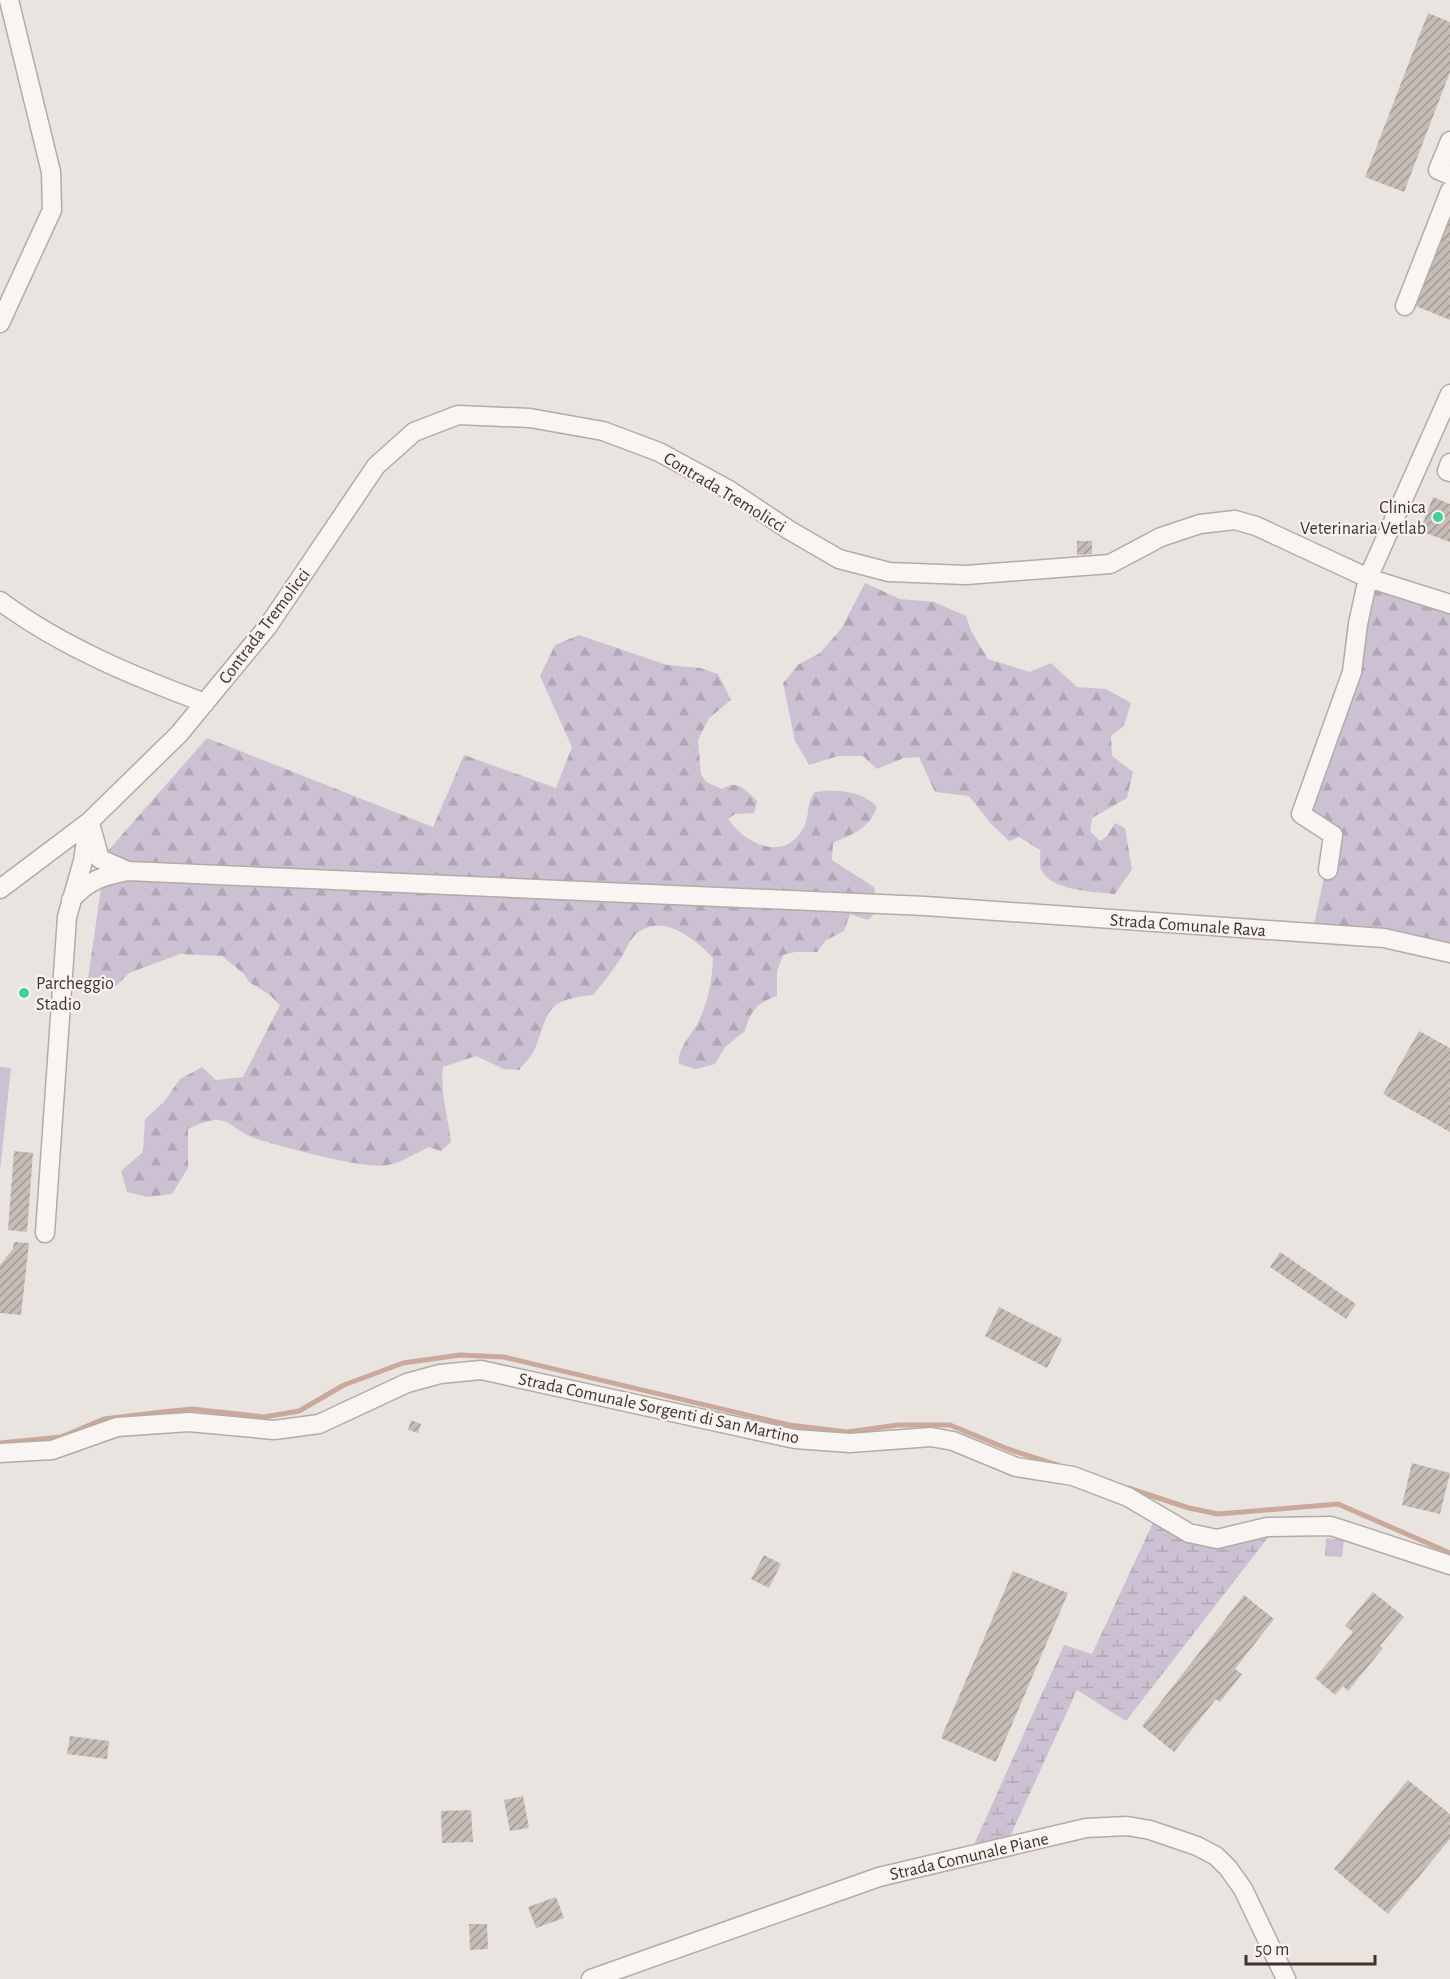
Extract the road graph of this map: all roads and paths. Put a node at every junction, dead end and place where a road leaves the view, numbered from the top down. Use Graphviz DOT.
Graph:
graph roads {
  1 [pos="9,0"];
  2 [pos="1450,141"];
  3 [pos="1450,175"];
  4 [pos="1450,191"];
  5 [pos="1405,306"];
  6 [pos="0,322"];
  7 [pos="1450,394"];
  8 [pos="1450,463"];
  9 [pos="1450,472"];
  10 [pos="1368,578"];
  11 [pos="0,601"];
  12 [pos="1450,604"];
  13 [pos="205,703"];
  14 [pos="89,822"];
  15 [pos="91,866"];
  16 [pos="1328,870"];
  17 [pos="0,889"];
  18 [pos="1450,953"];
  19 [pos="45,1233"];
  20 [pos="0,1453"];
  21 [pos="1450,1565"];
  22 [pos="591,1979"];
  23 [pos="1286,1979"];
  1 -- 6 [label="street"];
  2 -- 3 [label="street"];
  4 -- 5 [label="street"];
  7 -- 10 [label="street"];
  8 -- 9 [label="street"];
  10 -- 12 [label="street, Contrada Tremolicci"];
  10 -- 13 [label="street, Contrada Tremolicci"];
  10 -- 16 [label="street"];
  11 -- 13 [label="street"];
  13 -- 14 [label="street, Contrada Tremolicci"];
  14 -- 15 [label="street"];
  14 -- 17 [label="street, Contrada Tremolicci"];
  15 -- 18 [label="street, Strada Comunale Rava"];
  15 -- 19 [label="street"];
  20 -- 21 [label="street, Strada Comunale Sorgenti di San Martino"];
  22 -- 23 [label="street, Strada Comunale Piane"];
}
